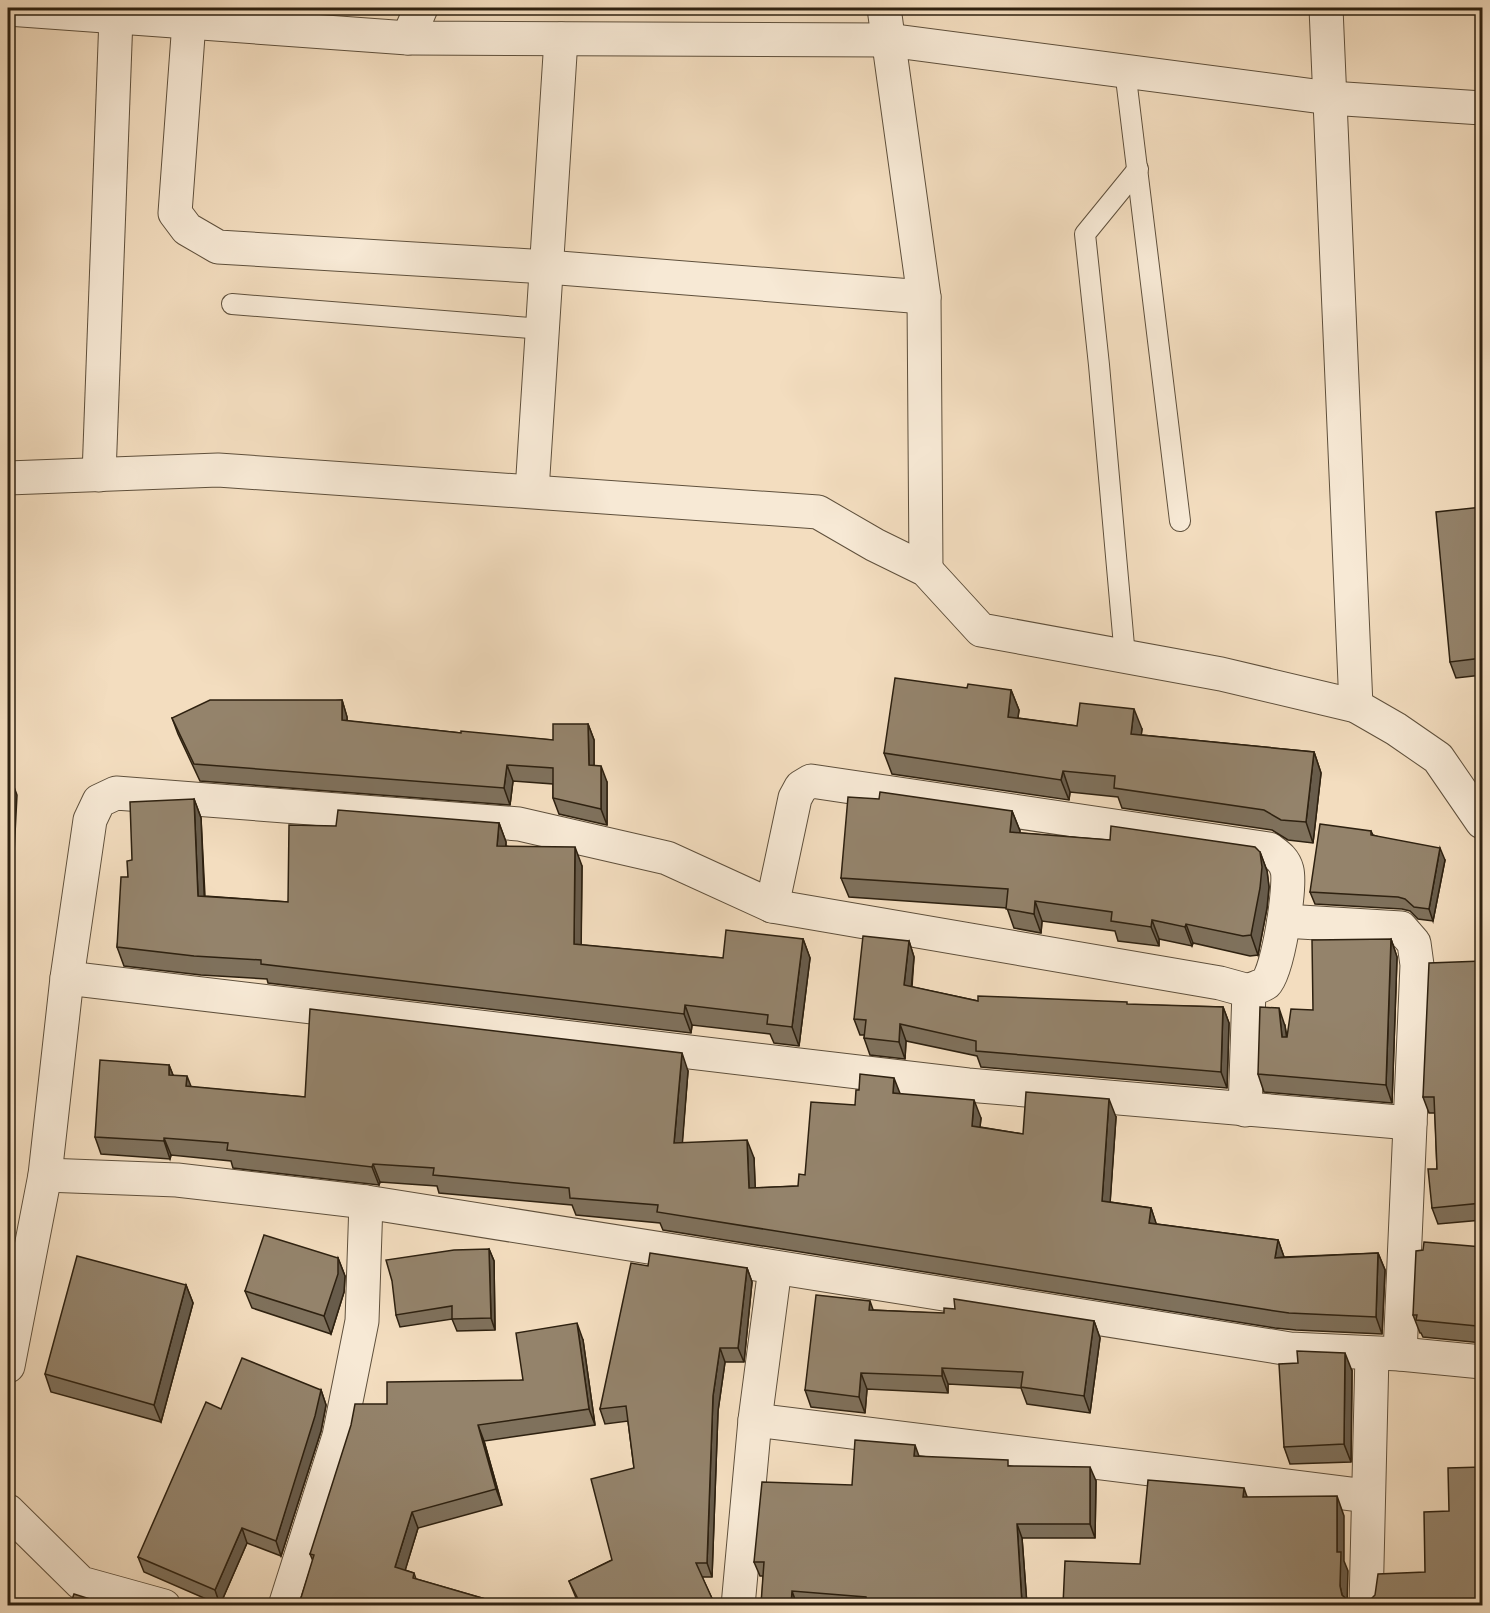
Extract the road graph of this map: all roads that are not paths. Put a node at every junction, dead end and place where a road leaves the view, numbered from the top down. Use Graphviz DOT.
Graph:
graph roads {
  1 [pos="421,8"];
  2 [pos="884,8"];
  3 [pos="1326,8"];
  4 [pos="8,9"];
  5 [pos="116,17"];
  6 [pos="189,22"];
  7 [pos="408,38"];
  8 [pos="561,39"];
  9 [pos="888,40"];
  10 [pos="1125,70"];
  11 [pos="1330,99"];
  12 [pos="1482,108"];
  13 [pos="1138,169"];
  14 [pos="547,267"];
  15 [pos="924,297"];
  16 [pos="232,304"];
  17 [pos="543,330"];
  18 [pos="99,475"];
  19 [pos="8,478"];
  20 [pos="532,491"];
  21 [pos="1180,521"];
  22 [pos="926,570"];
  23 [pos="1125,657"];
  24 [pos="1356,706"];
  25 [pos="1482,822"];
  26 [pos="772,906"];
  27 [pos="1284,921"];
  28 [pos="67,978"];
  29 [pos="1249,991"];
  30 [pos="1245,1110"];
  31 [pos="1410,1123"];
  32 [pos="45,1175"];
  33 [pos="366,1202"];
  34 [pos="775,1268"];
  35 [pos="1386,1354"];
  36 [pos="1482,1362"];
  37 [pos="8,1366"];
  38 [pos="755,1420"];
  39 [pos="1367,1496"];
  40 [pos="8,1511"];
  41 [pos="164,1605"];
  42 [pos="285,1605"];
  43 [pos="738,1605"];
  44 [pos="1366,1605"];
  1 -- 7 [label="street"];
  2 -- 9 [label="street"];
  3 -- 11 [label="street"];
  4 -- 5 [label="street"];
  5 -- 6 [label="street"];
  5 -- 18 [label="street"];
  6 -- 7 [label="street"];
  6 -- 14 [label="street"];
  7 -- 8 [label="street"];
  8 -- 9 [label="street"];
  8 -- 14 [label="street"];
  9 -- 10 [label="street"];
  9 -- 15 [label="street"];
  10 -- 11 [label="street"];
  10 -- 13 [label="lane"];
  11 -- 12 [label="street"];
  11 -- 24 [label="street"];
  13 -- 21 [label="lane"];
  13 -- 23 [label="lane"];
  14 -- 15 [label="street"];
  14 -- 17 [label="street"];
  15 -- 22 [label="street"];
  16 -- 17 [label="lane"];
  17 -- 20 [label="street"];
  18 -- 19 [label="street"];
  18 -- 20 [label="street"];
  20 -- 22 [label="street"];
  22 -- 23 [label="street"];
  23 -- 24 [label="street"];
  24 -- 25 [label="street"];
  26 -- 27 [label="street"];
  26 -- 28 [label="street"];
  26 -- 29 [label="street"];
  27 -- 29 [label="street"];
  27 -- 31 [label="street"];
  28 -- 30 [label="street"];
  28 -- 32 [label="street"];
  29 -- 30 [label="street"];
  30 -- 31 [label="street"];
  31 -- 35 [label="street"];
  32 -- 33 [label="street"];
  32 -- 37 [label="street"];
  33 -- 34 [label="street"];
  33 -- 42 [label="street"];
  34 -- 35 [label="street"];
  34 -- 38 [label="street"];
  35 -- 36 [label="street"];
  35 -- 39 [label="street"];
  38 -- 39 [label="street"];
  38 -- 43 [label="street"];
  39 -- 44 [label="street"];
  40 -- 41 [label="street"];
}
